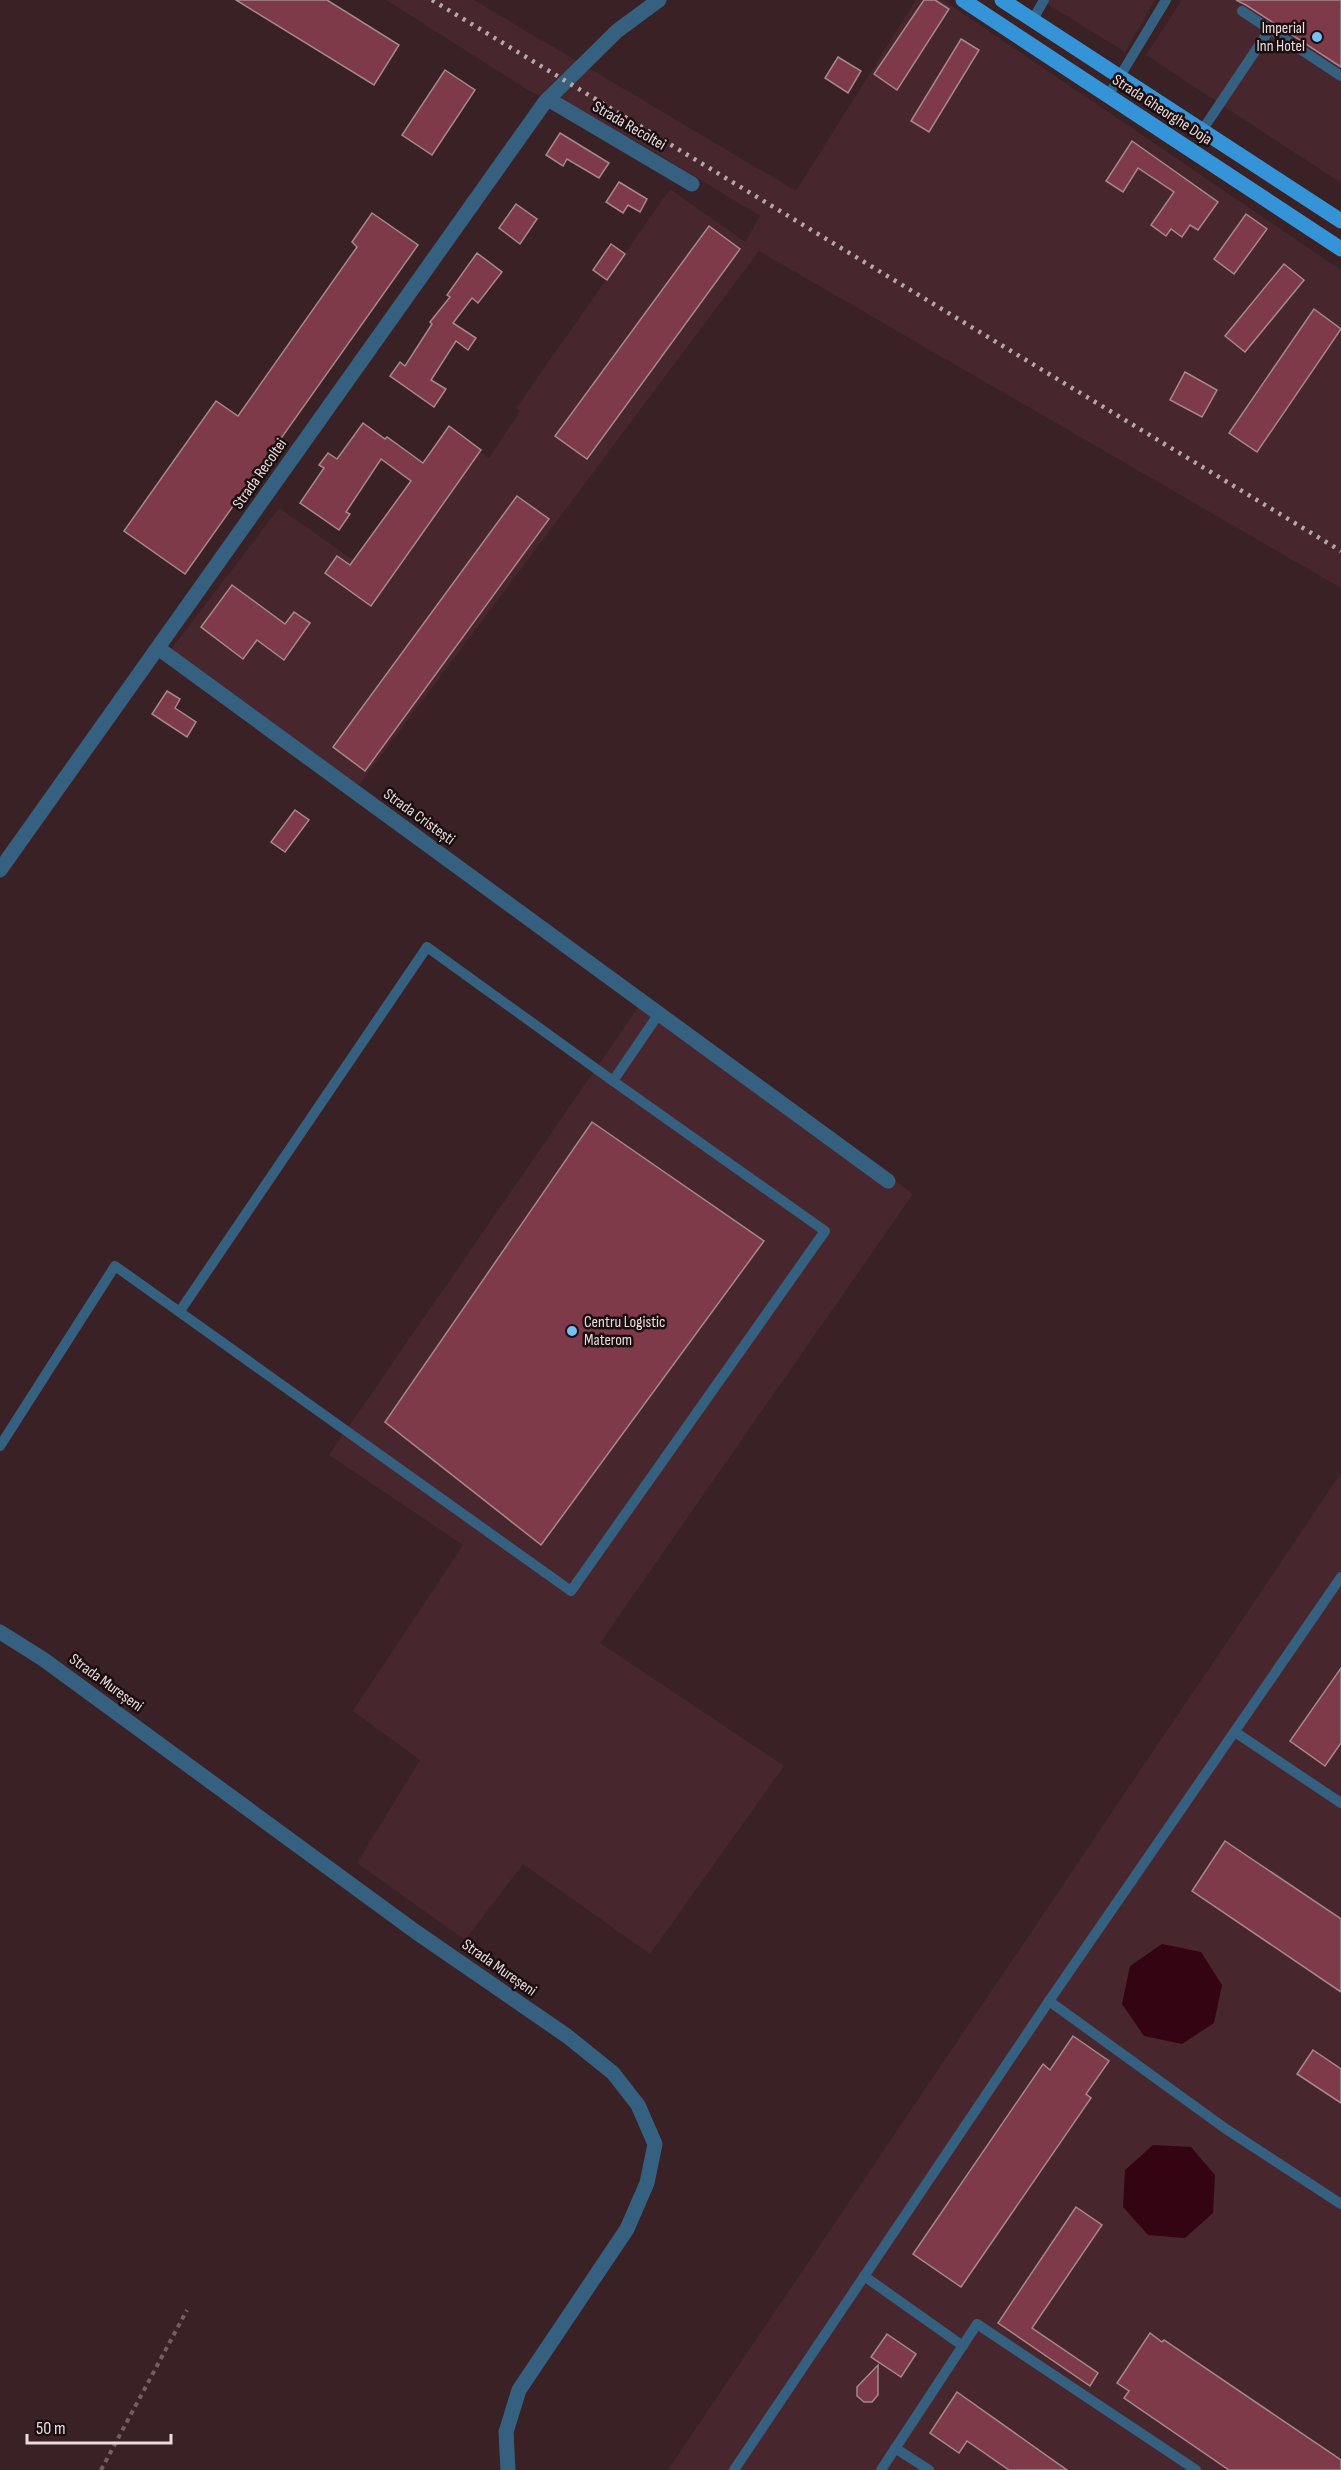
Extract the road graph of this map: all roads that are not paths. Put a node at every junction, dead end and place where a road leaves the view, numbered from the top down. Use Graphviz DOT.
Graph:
graph roads {
  1 [pos="659,0"];
  2 [pos="963,0"];
  3 [pos="1002,0"];
  4 [pos="1044,0"];
  5 [pos="1166,0"];
  6 [pos="1242,11"];
  7 [pos="1032,21"];
  8 [pos="1270,29"];
  9 [pos="1341,76"];
  10 [pos="1120,77"];
  11 [pos="1108,96"];
  12 [pos="548,99"];
  13 [pos="1203,129"];
  14 [pos="692,184"];
  15 [pos="1341,221"];
  16 [pos="1341,249"];
  17 [pos="158,648"];
  18 [pos="0,870"];
  19 [pos="658,1015"];
  20 [pos="613,1081"];
  21 [pos="888,1181"];
  22 [pos="180,1311"];
  23 [pos="0,1446"];
  24 [pos="1341,1577"];
  25 [pos="0,1632"];
  26 [pos="1235,1732"];
  27 [pos="1341,1803"];
  28 [pos="1049,2001"];
  29 [pos="1341,2204"];
  30 [pos="864,2276"];
  31 [pos="963,2346"];
  32 [pos="896,2448"];
  33 [pos="508,2470"];
  34 [pos="734,2470"];
  35 [pos="881,2470"];
  36 [pos="928,2470"];
  37 [pos="1196,2470"];
  1 -- 12 [label="street, Strada Recoltei"];
  2 -- 11 [label="main road, Strada Gheorghe Doja"];
  3 -- 7 [label="main road, Strada Gheorghe Doja"];
  4 -- 7 [label="lane"];
  5 -- 10 [label="lane"];
  6 -- 8 [label="lane"];
  7 -- 10 [label="main road, Strada Gheorghe Doja"];
  8 -- 9 [label="lane"];
  8 -- 13 [label="lane"];
  10 -- 11 [label="lane"];
  10 -- 13 [label="main road, Strada Gheorghe Doja"];
  11 -- 16 [label="main road, Strada Gheorghe Doja"];
  12 -- 14 [label="street, Strada Recoltei"];
  12 -- 17 [label="street, Strada Recoltei"];
  13 -- 15 [label="main road, Strada Gheorghe Doja"];
  17 -- 18 [label="street, Strada Recoltei"];
  17 -- 19 [label="street, Strada Cristești"];
  19 -- 20 [label="lane"];
  19 -- 21 [label="street, Strada Cristești"];
  20 -- 22 [label="lane"];
  20 -- 22 [label="lane"];
  22 -- 23 [label="lane"];
  24 -- 26 [label="lane"];
  25 -- 33 [label="street, Strada Mureșeni"];
  26 -- 27 [label="lane"];
  26 -- 28 [label="lane"];
  28 -- 29 [label="lane"];
  28 -- 30 [label="lane"];
  30 -- 31 [label="lane"];
  30 -- 34 [label="lane"];
  31 -- 32 [label="lane"];
  31 -- 37 [label="lane"];
  32 -- 35 [label="lane"];
  32 -- 36 [label="lane"];
}
